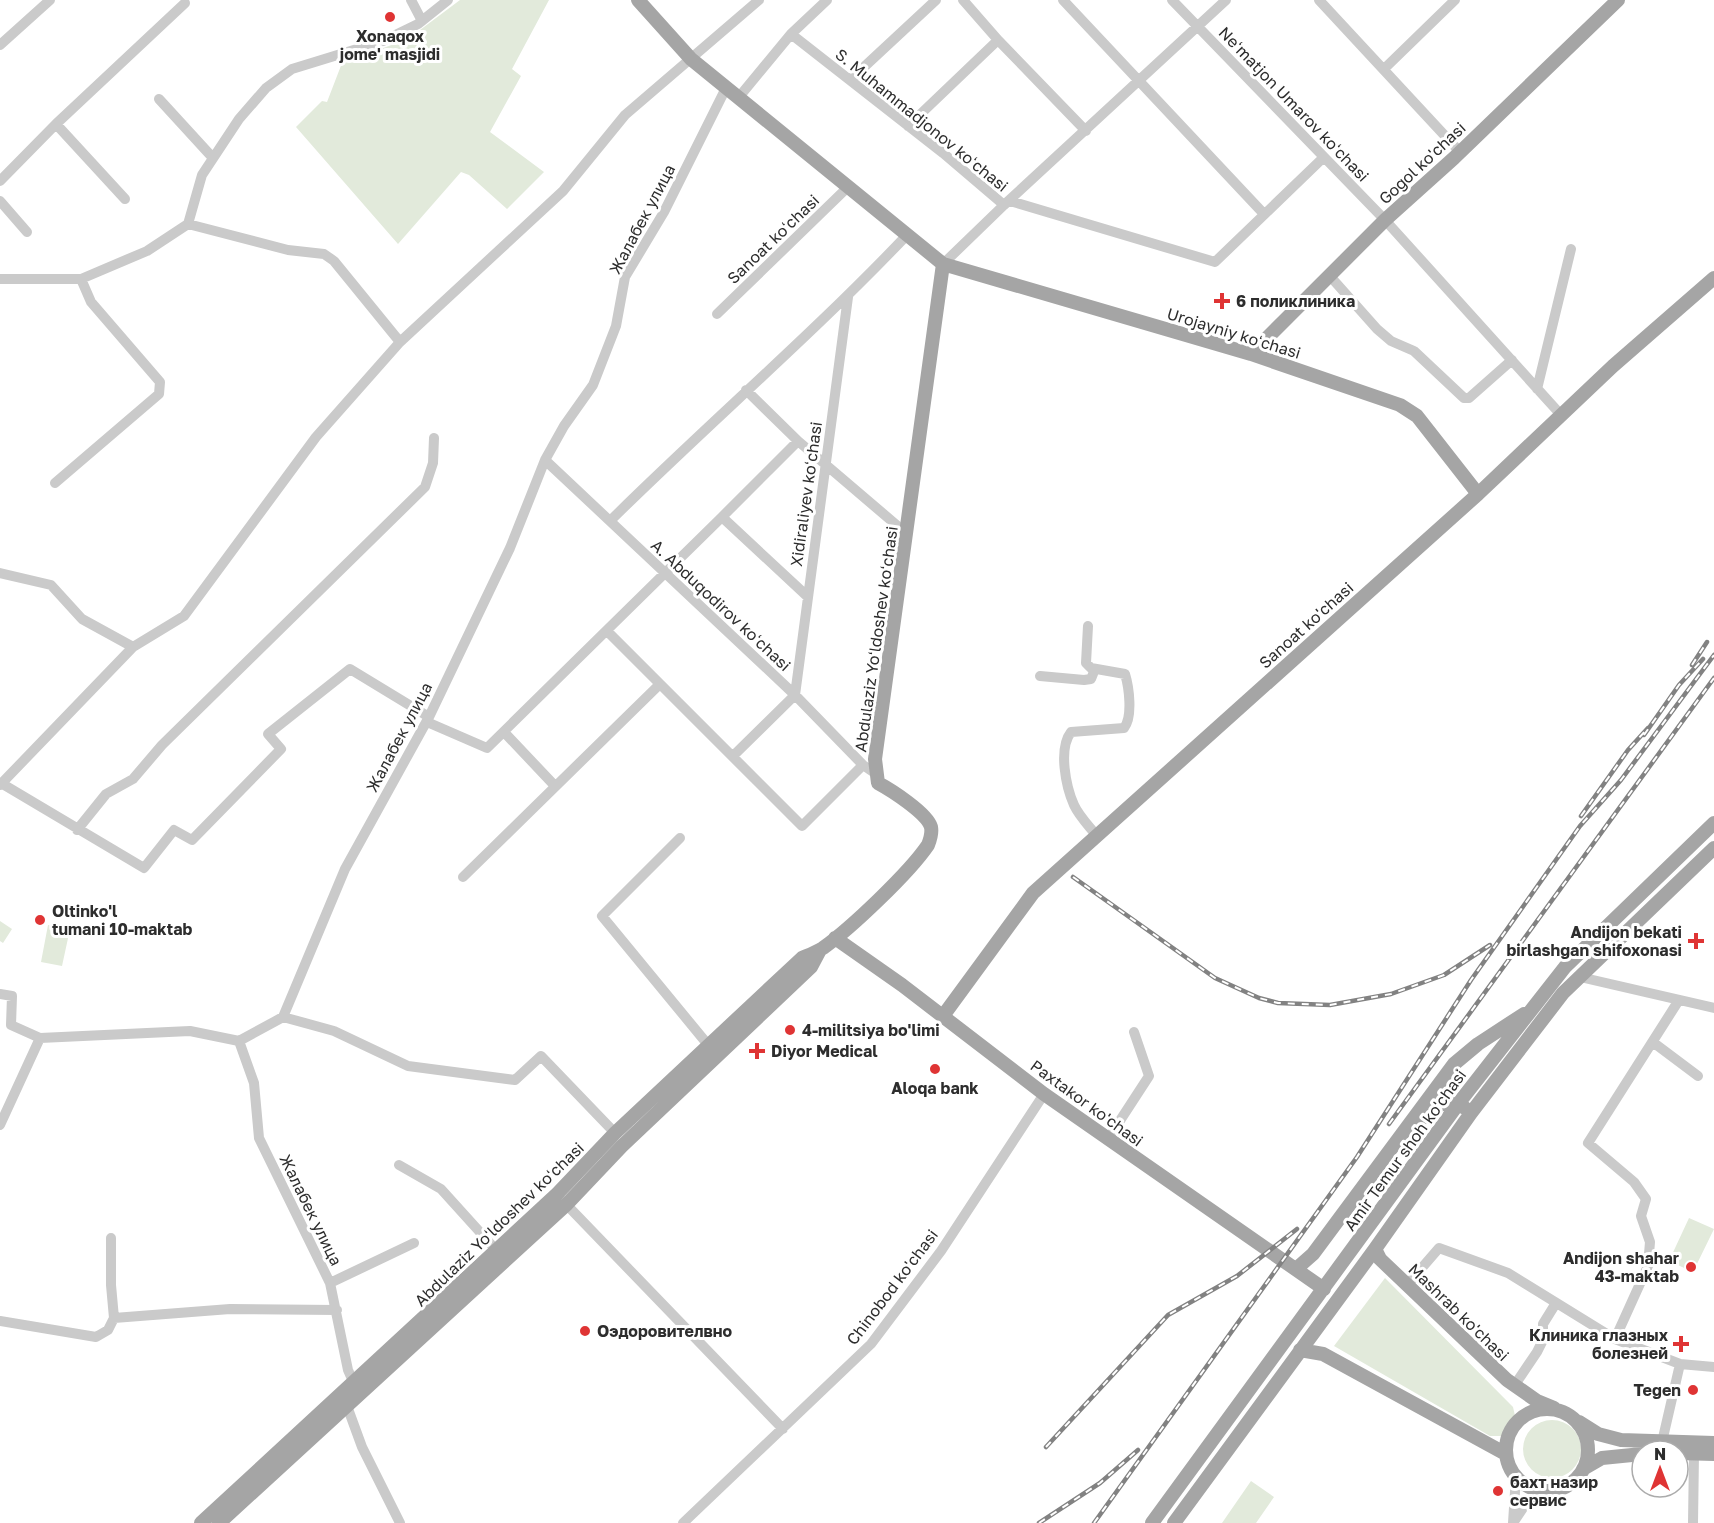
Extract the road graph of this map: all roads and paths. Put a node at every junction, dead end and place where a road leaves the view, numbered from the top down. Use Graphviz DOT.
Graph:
graph roads {
  1 [pos="50,0"];
  2 [pos="411,0"];
  3 [pos="448,0"];
  4 [pos="638,0"];
  5 [pos="759,0"];
  6 [pos="827,0"];
  7 [pos="936,0"];
  8 [pos="963,0"];
  9 [pos="1062,0"];
  10 [pos="1172,0"];
  11 [pos="1226,0"];
  12 [pos="1319,0"];
  13 [pos="1455,0"];
  14 [pos="1616,1"];
  15 [pos="185,3"];
  16 [pos="422,21"];
  17 [pos="1197,26"];
  18 [pos="791,34"];
  19 [pos="998,40"];
  20 [pos="0,45"];
  21 [pos="691,59"];
  22 [pos="1385,68"];
  23 [pos="850,80"];
  24 [pos="1139,81"];
  25 [pos="726,88"];
  26 [pos="739,97"];
  27 [pos="159,99"];
  28 [pos="56,124"];
  29 [pos="908,126"];
  30 [pos="1086,131"];
  31 [pos="1460,152"];
  32 [pos="1324,157"];
  33 [pos="213,158"];
  34 [pos="0,181"];
  35 [pos="849,186"];
  36 [pos="125,199"];
  37 [pos="0,201"];
  38 [pos="1007,203"];
  39 [pos="1264,214"];
  40 [pos="1385,220"];
  41 [pos="188,224"];
  42 [pos="27,232"];
  43 [pos="907,236"];
  44 [pos="1571,249"];
  45 [pos="943,264"];
  46 [pos="1329,275"];
  47 [pos="1714,278"];
  48 [pos="0,279"];
  49 [pos="81,279"];
  50 [pos="848,297"];
  51 [pos="717,314"];
  52 [pos="400,342"];
  53 [pos="1251,354"];
  54 [pos="1512,360"];
  55 [pos="1537,388"];
  56 [pos="746,390"];
  57 [pos="1562,416"];
  58 [pos="434,438"];
  59 [pos="798,441"];
  60 [pos="545,460"];
  61 [pos="825,465"];
  62 [pos="55,483"];
  63 [pos="1478,494"];
  64 [pos="722,517"];
  65 [pos="611,520"];
  66 [pos="907,534"];
  67 [pos="0,573"];
  68 [pos="663,574"];
  69 [pos="808,597"];
  70 [pos="1088,626"];
  71 [pos="607,631"];
  72 [pos="133,647"];
  73 [pos="1095,669"];
  74 [pos="1040,675"];
  75 [pos="660,684"];
  76 [pos="795,694"];
  77 [pos="428,719"];
  78 [pos="504,732"];
  79 [pos="734,755"];
  80 [pos="863,765"];
  81 [pos="876,774"];
  82 [pos="1,784"];
  83 [pos="555,786"];
  84 [pos="1714,823"];
  85 [pos="77,830"];
  86 [pos="1096,835"];
  87 [pos="680,838"];
  88 [pos="1714,848"];
  89 [pos="1707,862"];
  90 [pos="463,877"];
  91 [pos="836,938"];
  92 [pos="820,950"];
  93 [pos="1580,977"];
  94 [pos="0,994"];
  95 [pos="1679,1000"];
  96 [pos="1714,1008"];
  97 [pos="1532,1010"];
  98 [pos="943,1016"];
  99 [pos="283,1017"];
  100 [pos="1134,1032"];
  101 [pos="40,1038"];
  102 [pos="239,1041"];
  103 [pos="1653,1043"];
  104 [pos="709,1046"];
  105 [pos="696,1067"];
  106 [pos="1698,1076"];
  107 [pos="1044,1094"];
  108 [pos="1458,1104"];
  109 [pos="1471,1113"];
  110 [pos="0,1125"];
  111 [pos="615,1134"];
  112 [pos="1108,1139"];
  113 [pos="399,1165"];
  114 [pos="561,1200"];
  115 [pos="111,1238"];
  116 [pos="414,1243"];
  117 [pos="1375,1249"];
  118 [pos="497,1251"];
  119 [pos="1296,1269"];
  120 [pos="330,1283"];
  121 [pos="1407,1285"];
  122 [pos="1324,1289"];
  123 [pos="1556,1304"];
  124 [pos="337,1310"];
  125 [pos="114,1318"];
  126 [pos="0,1321"];
  127 [pos="1616,1339"];
  128 [pos="1300,1350"];
  129 [pos="1680,1364"];
  130 [pos="1714,1367"];
  131 [pos="1514,1386"];
  132 [pos="357,1390"];
  133 [pos="343,1402"];
  134 [pos="1558,1410"];
  135 [pos="1575,1420"];
  136 [pos="783,1429"];
  137 [pos="1663,1439"];
  138 [pos="1630,1440"];
  139 [pos="1690,1443"];
  140 [pos="1714,1443"];
  141 [pos="1506,1454"];
  142 [pos="1690,1454"];
  143 [pos="1694,1454"];
  144 [pos="1714,1454"];
  145 [pos="1630,1455"];
  146 [pos="1583,1469"];
  147 [pos="1516,1476"];
  148 [pos="1544,1491"];
  149 [pos="201,1523"];
  150 [pos="219,1523"];
  151 [pos="400,1523"];
  152 [pos="683,1523"];
  153 [pos="1152,1523"];
  154 [pos="1174,1523"];
  155 [pos="1514,1523"];
  156 [pos="1693,1523"];
  1 -- 20 [label="street"];
  2 -- 16 [label="street"];
  3 -- 16 [label="street"];
  4 -- 21 [label="main road"];
  5 -- 21 [label="street"];
  6 -- 18 [label="street"];
  7 -- 23 [label="street"];
  8 -- 19 [label="street"];
  9 -- 24 [label="street"];
  10 -- 17 [label="street, Neʻmatjon Umarov koʻchasi"];
  11 -- 17 [label="street, S. Muhammadjonov koʻchasi"];
  12 -- 22 [label="street"];
  13 -- 22 [label="street"];
  14 -- 31 [label="main road, Gogol ko'chasi"];
  15 -- 28 [label="street"];
  16 -- 33 [label="street"];
  17 -- 24 [label="street, S. Muhammadjonov koʻchasi"];
  17 -- 32 [label="street, Neʻmatjon Umarov koʻchasi"];
  18 -- 23 [label="street, S. Muhammadjonov koʻchasi"];
  18 -- 26 [label="street"];
  19 -- 29 [label="street"];
  19 -- 30 [label="street"];
  21 -- 25 [label="main road"];
  21 -- 52 [label="street"];
  22 -- 31 [label="street"];
  23 -- 29 [label="street, S. Muhammadjonov koʻchasi"];
  24 -- 30 [label="street, S. Muhammadjonov koʻchasi"];
  24 -- 39 [label="street"];
  25 -- 26 [label="main road"];
  25 -- 60 [label="street, Жалабек улица"];
  26 -- 35 [label="main road"];
  27 -- 33 [label="street"];
  28 -- 34 [label="street"];
  28 -- 36 [label="street"];
  29 -- 38 [label="street, S. Muhammadjonov koʻchasi"];
  30 -- 38 [label="street, S. Muhammadjonov koʻchasi"];
  31 -- 40 [label="main road, Gogol ko'chasi"];
  32 -- 39 [label="street"];
  32 -- 40 [label="street, Neʻmatjon Umarov koʻchasi"];
  33 -- 41 [label="street"];
  35 -- 43 [label="main road"];
  35 -- 51 [label="street, Sanoat koʻchasi"];
  37 -- 42 [label="street"];
  38 -- 39 [label="street"];
  38 -- 45 [label="street"];
  40 -- 46 [label="main road, Gogol ko'chasi"];
  40 -- 54 [label="street, Neʻmatjon Umarov koʻchasi"];
  41 -- 49 [label="street"];
  41 -- 52 [label="street"];
  43 -- 45 [label="main road"];
  43 -- 50 [label="street"];
  44 -- 55 [label="street"];
  45 -- 53 [label="main road, Urоjayniy koʻchasi"];
  45 -- 66 [label="main road, Abdulaziz Yoʻldoshev koʻchasi"];
  46 -- 53 [label="main road, Gogol ko'chasi"];
  46 -- 54 [label="street"];
  47 -- 57 [label="main road, Sanoat ko'chasi"];
  48 -- 49 [label="street"];
  49 -- 62 [label="street"];
  50 -- 56 [label="street"];
  50 -- 61 [label="street, Xidiraliyev koʻchasi"];
  52 -- 72 [label="street"];
  53 -- 63 [label="main road, Urоjayniy koʻchasi"];
  54 -- 55 [label="street, Neʻmatjon Umarov koʻchasi"];
  55 -- 57 [label="street, Neʻmatjon Umarov koʻchasi"];
  56 -- 59 [label="street"];
  56 -- 65 [label="street"];
  57 -- 63 [label="main road, Sanoat ko'chasi"];
  58 -- 85 [label="street"];
  59 -- 61 [label="street"];
  59 -- 64 [label="street"];
  60 -- 65 [label="street, A. Abduqodirov koʻchasi"];
  60 -- 77 [label="street, Жалабек улица"];
  61 -- 66 [label="street"];
  61 -- 69 [label="street, Xidiraliyev koʻchasi"];
  63 -- 86 [label="main road, Sanoat ko'chasi"];
  64 -- 68 [label="street"];
  64 -- 69 [label="street"];
  65 -- 68 [label="street, A. Abduqodirov koʻchasi"];
  66 -- 81 [label="main road, Abdulaziz Yoʻldoshev koʻchasi"];
  67 -- 72 [label="street"];
  68 -- 71 [label="street"];
  68 -- 76 [label="street, A. Abduqodirov koʻchasi"];
  69 -- 76 [label="street, Xidiraliyev koʻchasi"];
  70 -- 73 [label="street"];
  71 -- 75 [label="street"];
  71 -- 78 [label="street"];
  72 -- 82 [label="street"];
  73 -- 74 [label="street"];
  73 -- 86 [label="street"];
  75 -- 79 [label="street"];
  75 -- 83 [label="street"];
  76 -- 79 [label="street"];
  76 -- 80 [label="street, A. Abduqodirov koʻchasi"];
  77 -- 78 [label="street"];
  77 -- 85 [label="street"];
  77 -- 99 [label="street, Жалабек улица"];
  78 -- 83 [label="street"];
  79 -- 80 [label="street"];
  80 -- 81 [label="street, A. Abduqodirov koʻchasi"];
  81 -- 91 [label="main road, Abdulaziz Yoʻldoshev koʻchasi"];
  82 -- 85 [label="street"];
  83 -- 90 [label="street"];
  84 -- 97 [label="main road, Amir Temur shoh ko'chasi"];
  86 -- 98 [label="main road, Sanoat ko'chasi"];
  87 -- 104 [label="street"];
  88 -- 89 [label="main road, Amir Temur shoh ko'chasi"];
  89 -- 93 [label="main road, Amir Temur shoh ko'chasi"];
  91 -- 92 [label="main road, Abdulaziz Yoʻldoshev koʻchasi"];
  91 -- 98 [label="main road, Paxtakor ko'chasi"];
  92 -- 104 [label="main road, Abdulaziz Yoʻldoshev koʻchasi"];
  92 -- 105 [label="main road, Abdulaziz Yoʻldoshev koʻchasi"];
  93 -- 95 [label="street"];
  93 -- 109 [label="main road, Amir Temur shoh ko'chasi"];
  94 -- 101 [label="street"];
  95 -- 96 [label="street"];
  95 -- 103 [label="street"];
  97 -- 108 [label="main road, Amir Temur shoh ko'chasi"];
  97 -- 119 [label="main road"];
  98 -- 107 [label="main road, Paxtakor ko'chasi"];
  99 -- 102 [label="street"];
  99 -- 111 [label="street"];
  100 -- 112 [label="street"];
  101 -- 102 [label="street"];
  101 -- 110 [label="street"];
  102 -- 120 [label="street, Жалабек улица"];
  103 -- 106 [label="street"];
  103 -- 127 [label="street"];
  104 -- 105 [label="main road, Abdulaziz Yoʻldoshev koʻchasi"];
  105 -- 111 [label="main road, Abdulaziz Yoʻldoshev koʻchasi"];
  105 -- 114 [label="main road, Abdulaziz Yoʻldoshev koʻchasi"];
  107 -- 112 [label="main road, Paxtakor ko'chasi"];
  107 -- 136 [label="street, Chinobod ko'chasi"];
  108 -- 109 [label="main road"];
  108 -- 119 [label="main road"];
  108 -- 122 [label="main road, Amir Temur shoh ko'chasi"];
  109 -- 117 [label="main road, Amir Temur shoh ko'chasi"];
  111 -- 114 [label="main road, Abdulaziz Yoʻldoshev koʻchasi"];
  112 -- 119 [label="main road, Paxtakor ko'chasi"];
  113 -- 118 [label="street"];
  114 -- 118 [label="main road, Abdulaziz Yoʻldoshev koʻchasi"];
  114 -- 132 [label="main road, Abdulaziz Yoʻldoshev koʻchasi"];
  114 -- 136 [label="street"];
  115 -- 125 [label="street"];
  116 -- 120 [label="street"];
  117 -- 121 [label="main road, Mashrab ko'chasi"];
  117 -- 128 [label="main road, Amir Temur shoh ko'chasi"];
  118 -- 132 [label="main road, Abdulaziz Yoʻldoshev koʻchasi"];
  119 -- 122 [label="main road, Paxtakor ko'chasi"];
  120 -- 124 [label="street, Жалабек улица"];
  121 -- 123 [label="street"];
  121 -- 131 [label="main road, Mashrab ko'chasi"];
  122 -- 153 [label="main road, Amir Temur shoh ko'chasi"];
  123 -- 127 [label="street"];
  123 -- 131 [label="street"];
  124 -- 125 [label="street"];
  124 -- 132 [label="street, Жалабек улица"];
  125 -- 126 [label="street"];
  127 -- 129 [label="street"];
  128 -- 141 [label="main road"];
  128 -- 154 [label="main road, Amir Temur shoh ko'chasi"];
  129 -- 130 [label="street"];
  129 -- 137 [label="street"];
  131 -- 134 [label="main road, Mashrab ko'chasi"];
  132 -- 133 [label="main road, Abdulaziz Yoʻldoshev koʻchasi"];
  133 -- 149 [label="main road, Abdulaziz Yoʻldoshev koʻchasi"];
  133 -- 150 [label="main road, Abdulaziz Yoʻldoshev koʻchasi"];
  133 -- 151 [label="street"];
  134 -- 135 [label="main road, Mashrab ko'chasi"];
  134 -- 141 [label="main road"];
  135 -- 138 [label="main road, Mashrab ko'chasi"];
  135 -- 146 [label="main road"];
  136 -- 152 [label="street, Chinobod ko'chasi"];
  139 -- 140 [label="main road, Mashrab ko'chasi"];
  141 -- 147 [label="main road"];
  142 -- 143 [label="main road"];
  143 -- 144 [label="main road"];
  143 -- 156 [label="street"];
  145 -- 146 [label="main road"];
  146 -- 148 [label="main road"];
  147 -- 148 [label="main road"];
  147 -- 155 [label="street"];
  148 -- 155 [label="street"];
}
